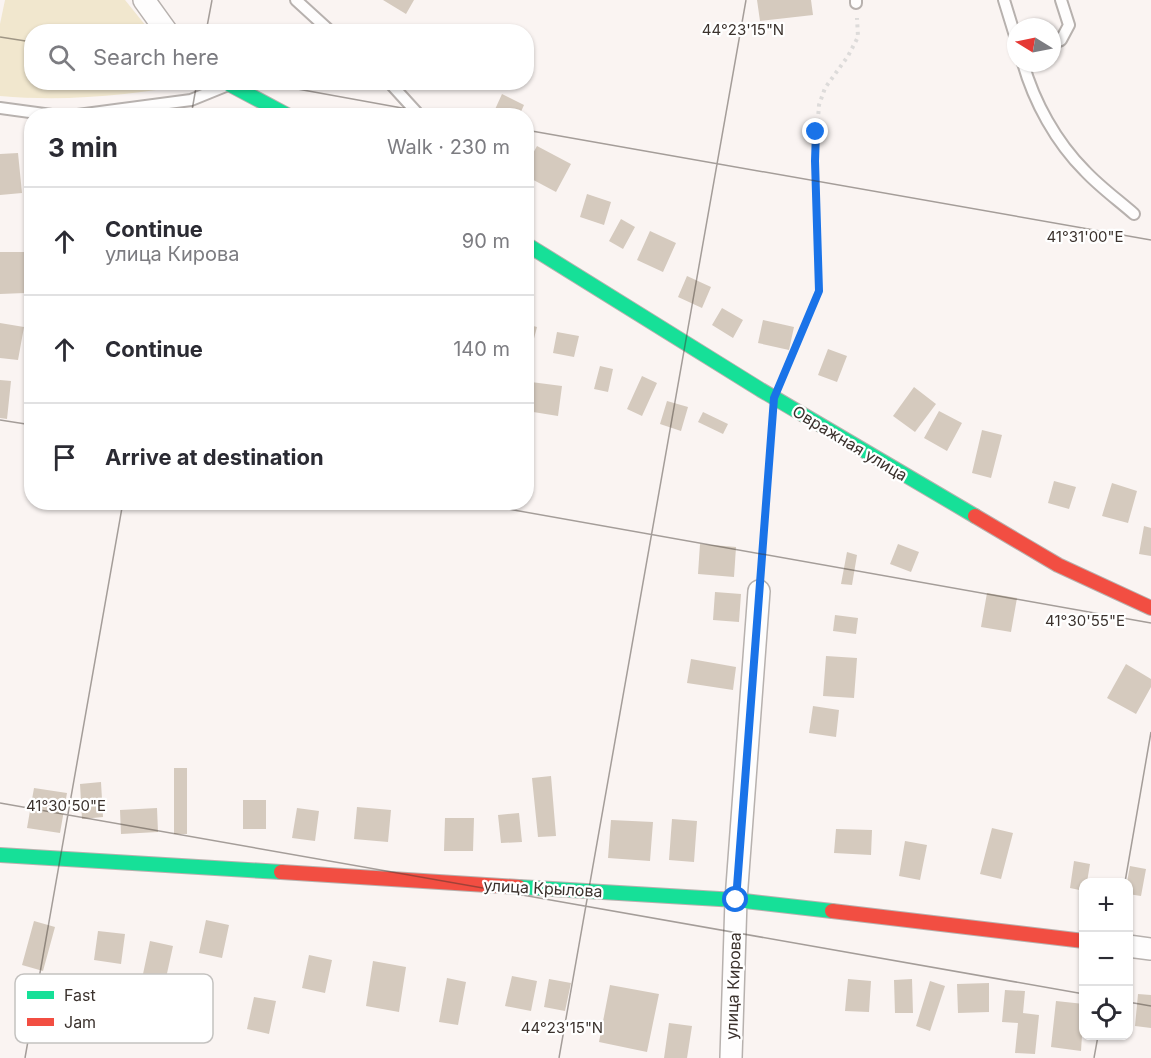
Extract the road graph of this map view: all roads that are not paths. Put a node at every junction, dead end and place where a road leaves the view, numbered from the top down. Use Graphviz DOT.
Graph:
graph roads {
  1 [pos="144,0"];
  2 [pos="296,0"];
  3 [pos="1004,0"];
  4 [pos="1061,0"];
  5 [pos="1010,18"];
  6 [pos="161,24"];
  7 [pos="322,24"];
  8 [pos="1061,40"];
  9 [pos="1025,72"];
  10 [pos="212,90"];
  11 [pos="238,90"];
  12 [pos="396,90"];
  13 [pos="0,108"];
  14 [pos="130,108"];
  15 [pos="273,108"];
  16 [pos="413,108"];
  17 [pos="24,111"];
  18 [pos="1134,214"];
  19 [pos="534,249"];
  20 [pos="759,591"];
  21 [pos="1151,608"];
  22 [pos="0,855"];
  23 [pos="736,900"];
  24 [pos="1079,941"];
  25 [pos="1133,947"];
  26 [pos="1151,949"];
  27 [pos="731,1058"];
  1 -- 6 [label="street"];
  2 -- 7 [label="lane"];
  3 -- 5 [label="lane"];
  4 -- 8 [label="lane"];
  9 -- 18 [label="lane"];
  10 -- 14 [label="lane"];
  11 -- 15 [label="street"];
  12 -- 16 [label="lane"];
  13 -- 17 [label="lane"];
  19 -- 21 [label="street, Овражная улица"];
  20 -- 23 [label="street, улица Кирова"];
  22 -- 23 [label="street, улица Крылова"];
  23 -- 24 [label="street, улица Крылова"];
  23 -- 27 [label="street, улица Кирова"];
  25 -- 26 [label="street"];
}
